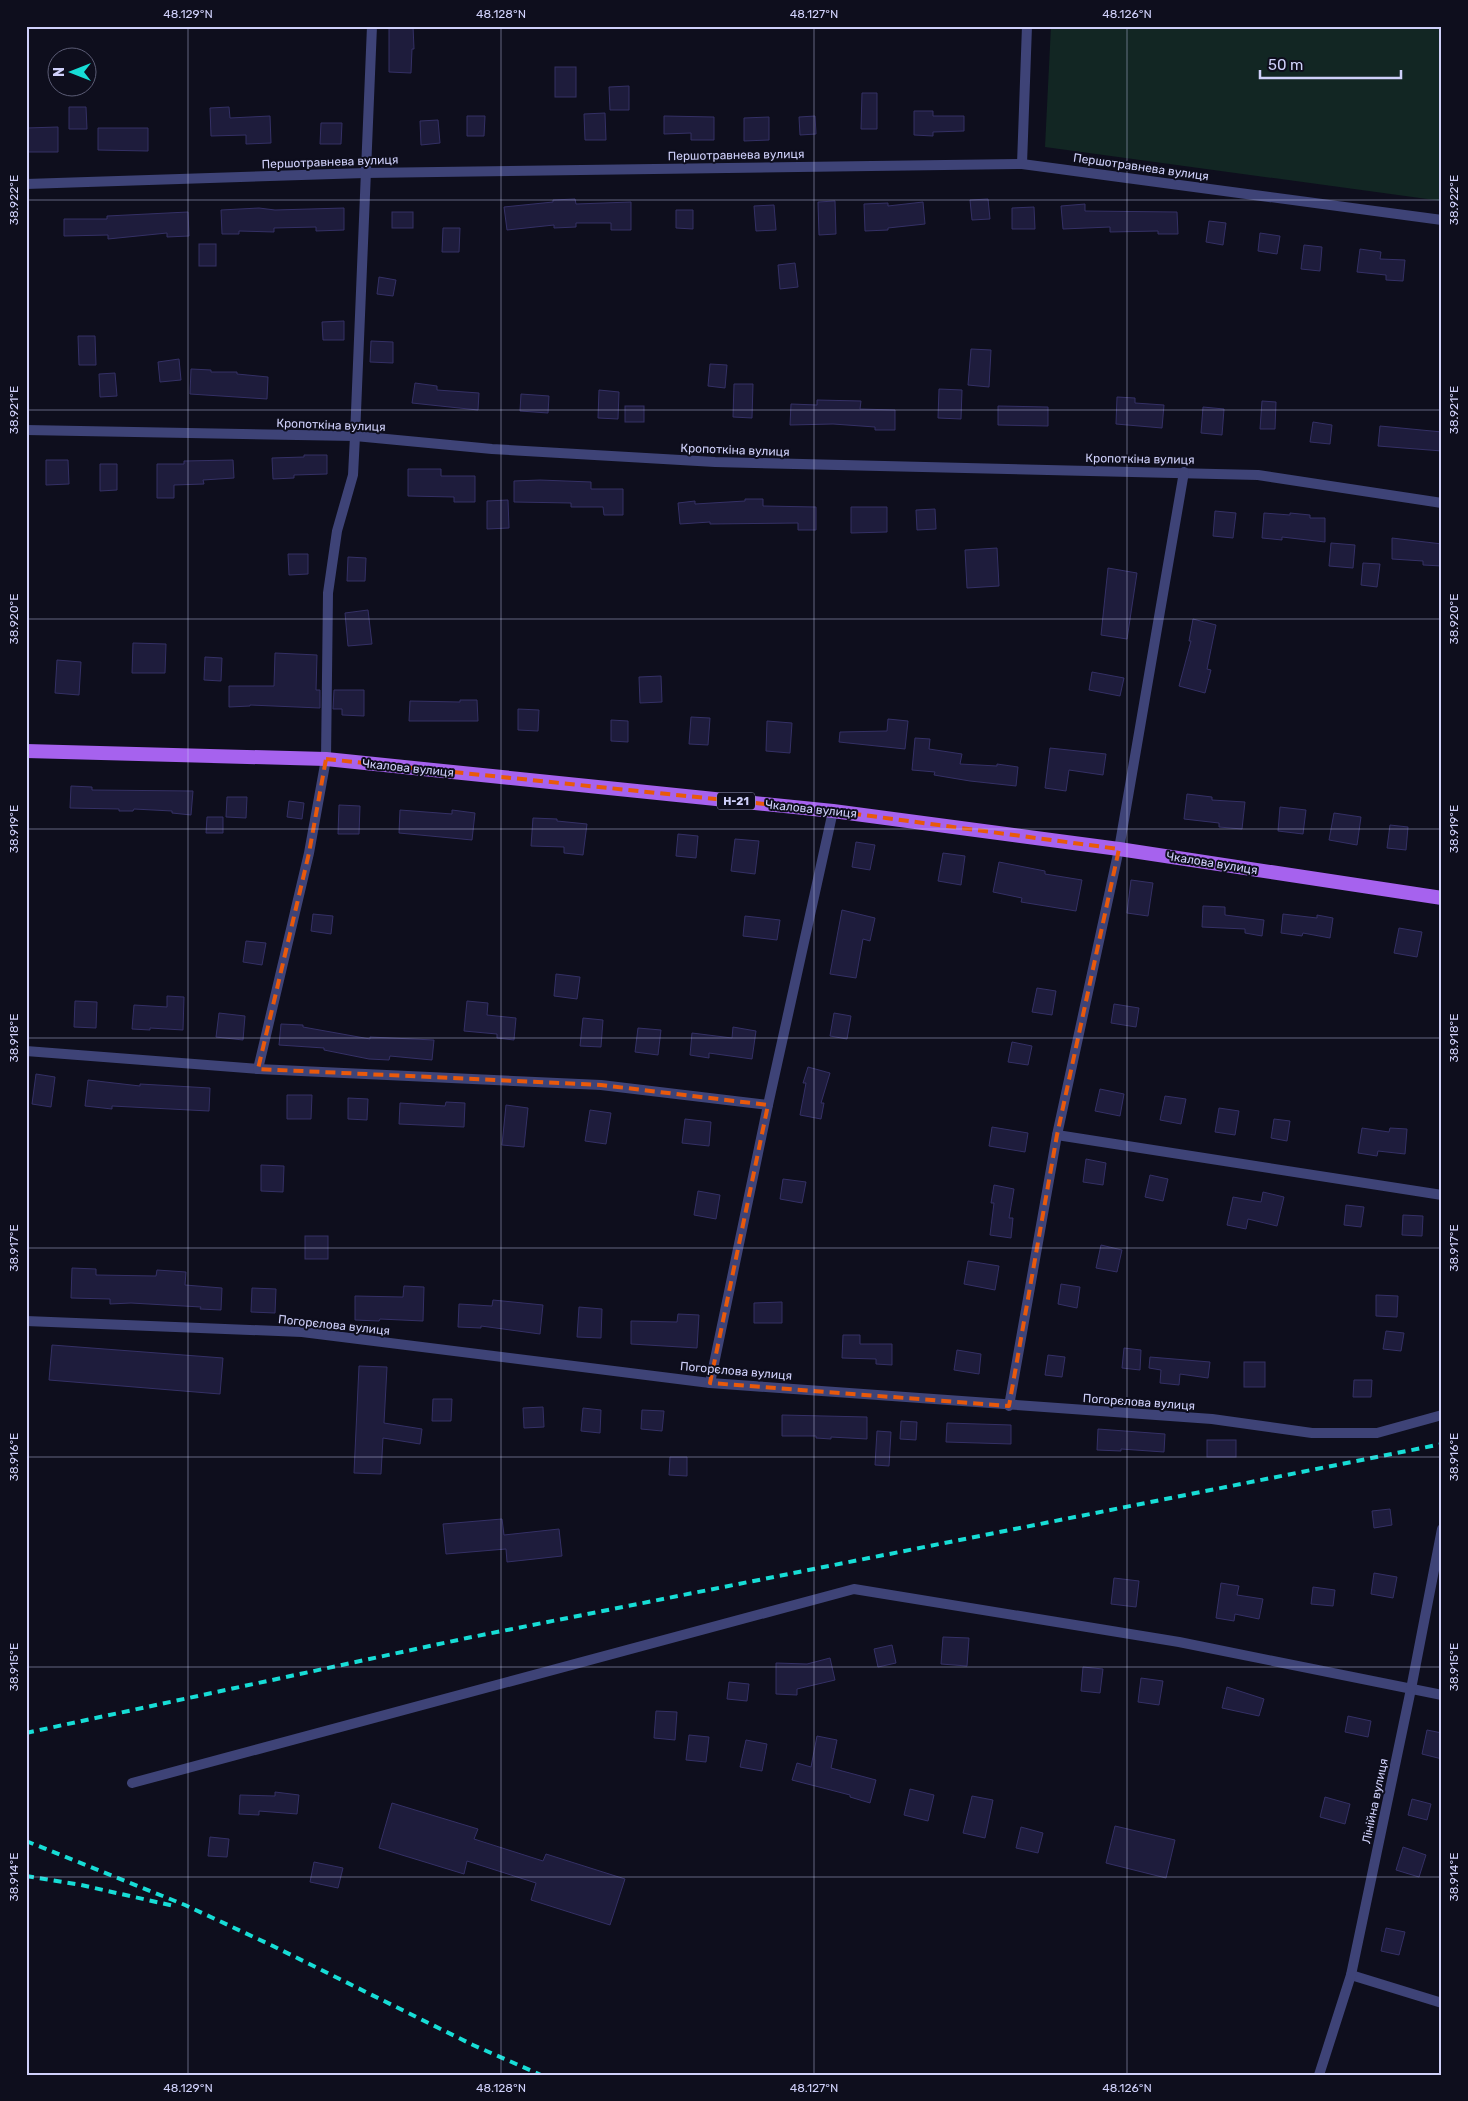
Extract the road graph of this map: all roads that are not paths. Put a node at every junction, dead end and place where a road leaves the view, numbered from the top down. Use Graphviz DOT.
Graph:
graph roads {
  1 [pos="372,26"];
  2 [pos="1027,26"];
  3 [pos="1022,164"];
  4 [pos="365,173"];
  5 [pos="26,184"];
  6 [pos="1442,220"];
  7 [pos="26,430"];
  8 [pos="355,436"];
  9 [pos="1184,472"];
  10 [pos="1442,503"];
  11 [pos="26,751"];
  12 [pos="326,759"];
  13 [pos="833,811"];
  14 [pos="1119,849"];
  15 [pos="1442,898"];
  16 [pos="26,1051"];
  17 [pos="258,1069"];
  18 [pos="768,1105"];
  19 [pos="1056,1135"];
  20 [pos="1442,1195"];
  21 [pos="26,1321"];
  22 [pos="710,1383"];
  23 [pos="1009,1406"];
  24 [pos="1442,1415"];
  25 [pos="1442,1529"];
  26 [pos="1411,1688"];
  27 [pos="1442,1695"];
  28 [pos="132,1783"];
  29 [pos="1351,1975"];
  30 [pos="1442,2003"];
  31 [pos="1319,2075"];
  1 -- 4 [label="street"];
  2 -- 3 [label="street"];
  3 -- 4 [label="street, Першотравнева вулиця"];
  3 -- 6 [label="street, Першотравнева вулиця"];
  4 -- 5 [label="street, Першотравнева вулиця"];
  4 -- 8 [label="street"];
  7 -- 8 [label="street, Кропоткіна вулиця"];
  8 -- 9 [label="street, Кропоткіна вулиця"];
  8 -- 12 [label="street"];
  9 -- 10 [label="street, Кропоткіна вулиця"];
  9 -- 14 [label="street"];
  11 -- 12 [label="main road, Чкалова вулиця / Н-21"];
  12 -- 13 [label="main road, Чкалова вулиця / Н-21"];
  12 -- 17 [label="street"];
  13 -- 14 [label="main road, Чкалова вулиця / Н-21"];
  13 -- 18 [label="street"];
  14 -- 15 [label="main road, Чкалова вулиця / Н-21"];
  14 -- 19 [label="street"];
  16 -- 17 [label="street"];
  17 -- 18 [label="street"];
  18 -- 22 [label="street"];
  19 -- 20 [label="street"];
  19 -- 23 [label="street"];
  21 -- 22 [label="street, Погорєлова вулиця"];
  22 -- 23 [label="street, Погорєлова вулиця"];
  23 -- 24 [label="street, Погорєлова вулиця"];
  25 -- 26 [label="street, Лінійна вулиця"];
  26 -- 27 [label="street"];
  26 -- 28 [label="street"];
  26 -- 29 [label="street, Лінійна вулиця"];
  29 -- 30 [label="street"];
  29 -- 31 [label="street, Лінійна вулиця"];
}
